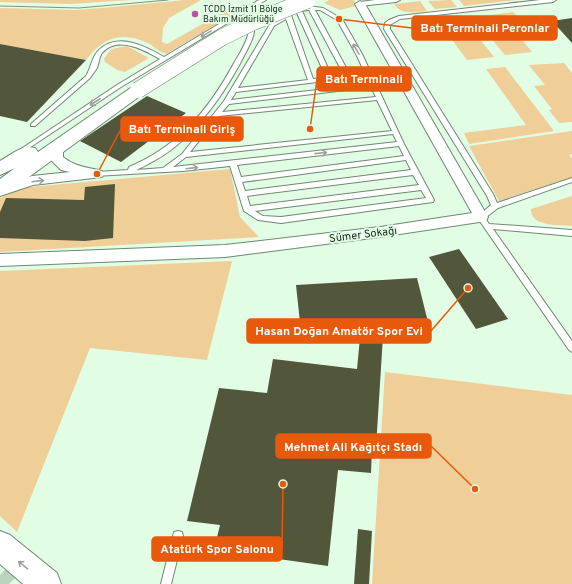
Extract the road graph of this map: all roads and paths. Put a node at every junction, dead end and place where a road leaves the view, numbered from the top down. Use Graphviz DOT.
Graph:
graph roads {
  1 [pos="263,0"];
  2 [pos="296,0"];
  3 [pos="396,0"];
  4 [pos="552,0"];
  5 [pos="360,4"];
  6 [pos="306,7"];
  7 [pos="240,14"];
  8 [pos="287,15"];
  9 [pos="164,59"];
  10 [pos="369,74"];
  11 [pos="348,77"];
  12 [pos="330,79"];
  13 [pos="311,81"];
  14 [pos="374,86"];
  15 [pos="138,90"];
  16 [pos="234,90"];
  17 [pos="380,98"];
  18 [pos="227,102"];
  19 [pos="217,114"];
  20 [pos="32,125"];
  21 [pos="396,132"];
  22 [pos="62,144"];
  23 [pos="402,144"];
  24 [pos="184,155"];
  25 [pos="409,158"];
  26 [pos="233,163"];
  27 [pos="0,168"];
  28 [pos="165,170"];
  29 [pos="416,172"];
  30 [pos="97,174"];
  31 [pos="238,180"];
  32 [pos="572,180"];
  33 [pos="424,186"];
  34 [pos="0,189"];
  35 [pos="243,194"];
  36 [pos="495,206"];
  37 [pos="247,209"];
  38 [pos="484,222"];
  39 [pos="572,233"];
  40 [pos="0,260"];
  41 [pos="572,348"];
  42 [pos="178,536"];
  43 [pos="0,545"];
  44 [pos="46,584"];
  45 [pos="166,584"];
  1 -- 7 [label="lane"];
  2 -- 6 [label="lane"];
  3 -- 5 [label="street"];
  4 -- 36 [label="lane"];
  5 -- 38 [label="street"];
  6 -- 8 [label="lane"];
  10 -- 6 [label="lane, one-way"];
  6 -- 11 [label="lane"];
  6 -- 12 [label="lane"];
  6 -- 15 [label="main road, bridge"];
  7 -- 9 [label="lane, one-way"];
  7 -- 30 [label="lane"];
  8 -- 13 [label="lane"];
  8 -- 16 [label="lane"];
  9 -- 20 [label="lane"];
  9 -- 27 [label="lane, one-way"];
  10 -- 11 [label="lane"];
  10 -- 14 [label="lane"];
  11 -- 12 [label="lane"];
  12 -- 13 [label="lane"];
  13 -- 16 [label="lane"];
  14 -- 17 [label="lane"];
  14 -- 18 [label="lane"];
  15 -- 22 [label="main road"];
  15 -- 27 [label="main road"];
  16 -- 18 [label="lane"];
  17 -- 19 [label="lane"];
  17 -- 21 [label="lane"];
  18 -- 19 [label="lane"];
  19 -- 24 [label="lane"];
  21 -- 23 [label="lane"];
  21 -- 24 [label="lane"];
  22 -- 30 [label="street"];
  22 -- 34 [label="main road"];
  23 -- 25 [label="lane"];
  26 -- 23 [label="lane, one-way"];
  24 -- 28 [label="lane"];
  25 -- 29 [label="lane"];
  25 -- 31 [label="lane"];
  28 -- 26 [label="lane, one-way"];
  26 -- 31 [label="lane"];
  28 -- 30 [label="lane"];
  29 -- 33 [label="lane"];
  29 -- 35 [label="lane"];
  34 -- 30 [label="street, one-way"];
  31 -- 35 [label="lane"];
  32 -- 36 [label="lane"];
  33 -- 37 [label="lane"];
  33 -- 37 [label="lane"];
  35 -- 37 [label="lane"];
  36 -- 38 [label="lane"];
  38 -- 39 [label="lane"];
  38 -- 40 [label="street, Sümer Sokağı"];
  38 -- 41 [label="lane"];
  42 -- 45 [label="lane"];
  44 -- 43 [label="main road, one-way"];
}
